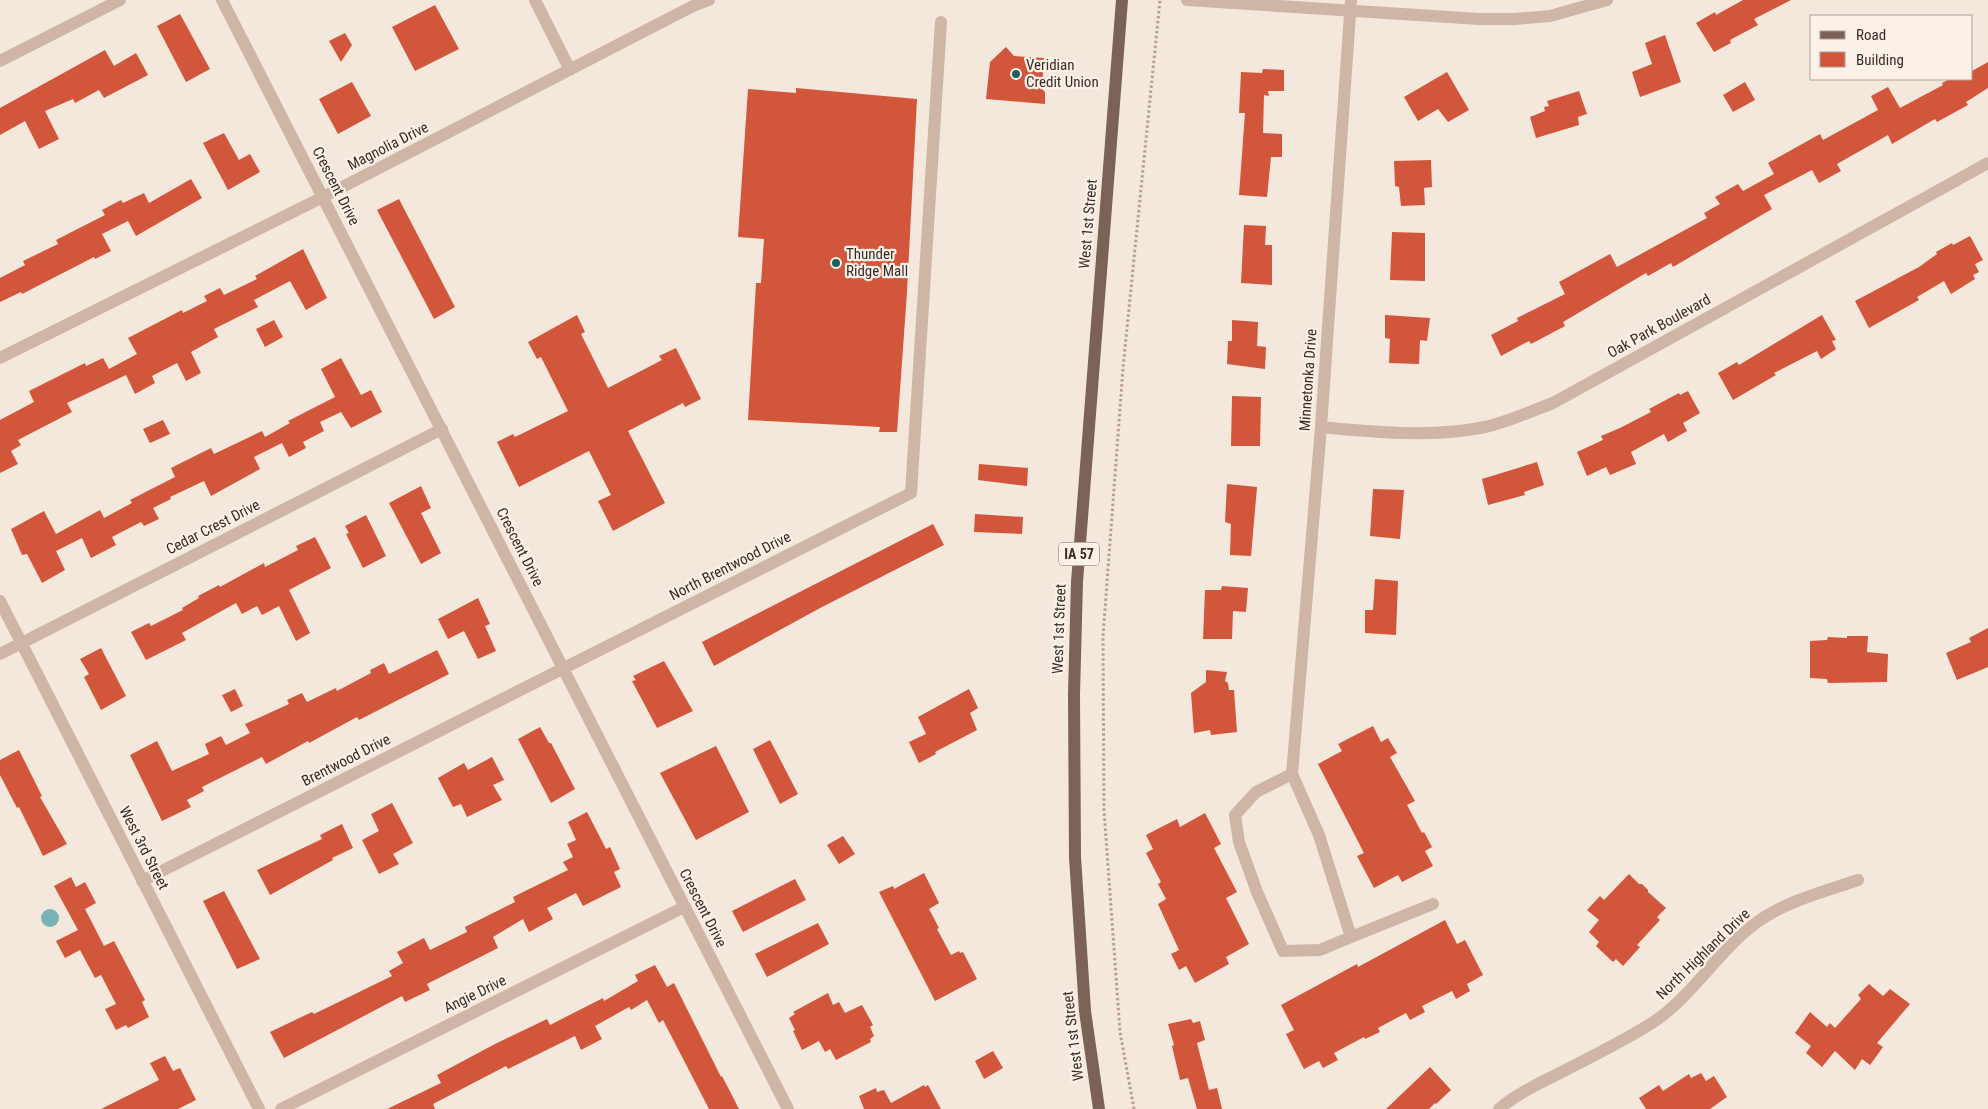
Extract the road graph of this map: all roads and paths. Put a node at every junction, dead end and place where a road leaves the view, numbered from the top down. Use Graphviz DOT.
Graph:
graph roads {
  1 [pos="120,0"];
  2 [pos="222,0"];
  3 [pos="535,0"];
  4 [pos="709,0"];
  5 [pos="1122,0"];
  6 [pos="1160,0"];
  7 [pos="1187,0"];
  8 [pos="1607,0"];
  9 [pos="1350,5"];
  10 [pos="941,22"];
  11 [pos="0,60"];
  12 [pos="570,70"];
  13 [pos="1988,164"];
  14 [pos="323,197"];
  15 [pos="0,358"];
  16 [pos="1321,427"];
  17 [pos="442,429"];
  18 [pos="0,601"];
  19 [pos="21,643"];
  20 [pos="0,654"];
  21 [pos="564,669"];
  22 [pos="1292,768"];
  23 [pos="1858,880"];
  24 [pos="142,881"];
  25 [pos="1433,904"];
  26 [pos="684,907"];
  27 [pos="1351,937"];
  28 [pos="259,1109"];
  29 [pos="281,1109"];
  30 [pos="788,1109"];
  31 [pos="1099,1109"];
  32 [pos="1134,1109"];
  33 [pos="1499,1109"];
  1 -- 11 [label="street"];
  2 -- 14 [label="street, Crescent Drive"];
  3 -- 12 [label="street"];
  4 -- 12 [label="street, Magnolia Drive"];
  5 -- 31 [label="main road, West 1st Street / IA 57"];
  6 -- 32 [label="path"];
  7 -- 9 [label="street"];
  8 -- 9 [label="street"];
  9 -- 16 [label="street, Minnetonka Drive"];
  10 -- 21 [label="street, North Brentwood Drive"];
  12 -- 14 [label="street, Magnolia Drive"];
  13 -- 16 [label="street, Oak Park Boulevard"];
  14 -- 15 [label="street, Magnolia Drive"];
  14 -- 17 [label="street, Crescent Drive"];
  16 -- 22 [label="street, Minnetonka Drive"];
  17 -- 19 [label="street, Cedar Crest Drive"];
  17 -- 21 [label="street, Crescent Drive"];
  18 -- 19 [label="street, West 3rd Street"];
  19 -- 20 [label="street, Cedar Crest Drive"];
  19 -- 24 [label="street, West 3rd Street"];
  21 -- 24 [label="street, Brentwood Drive"];
  21 -- 26 [label="street, Crescent Drive"];
  22 -- 27 [label="street"];
  22 -- 27 [label="street"];
  23 -- 33 [label="street, North Highland Drive"];
  24 -- 28 [label="street, West 3rd Street"];
  25 -- 27 [label="street"];
  26 -- 29 [label="street, Angie Drive"];
  26 -- 30 [label="street, Crescent Drive"];
}
